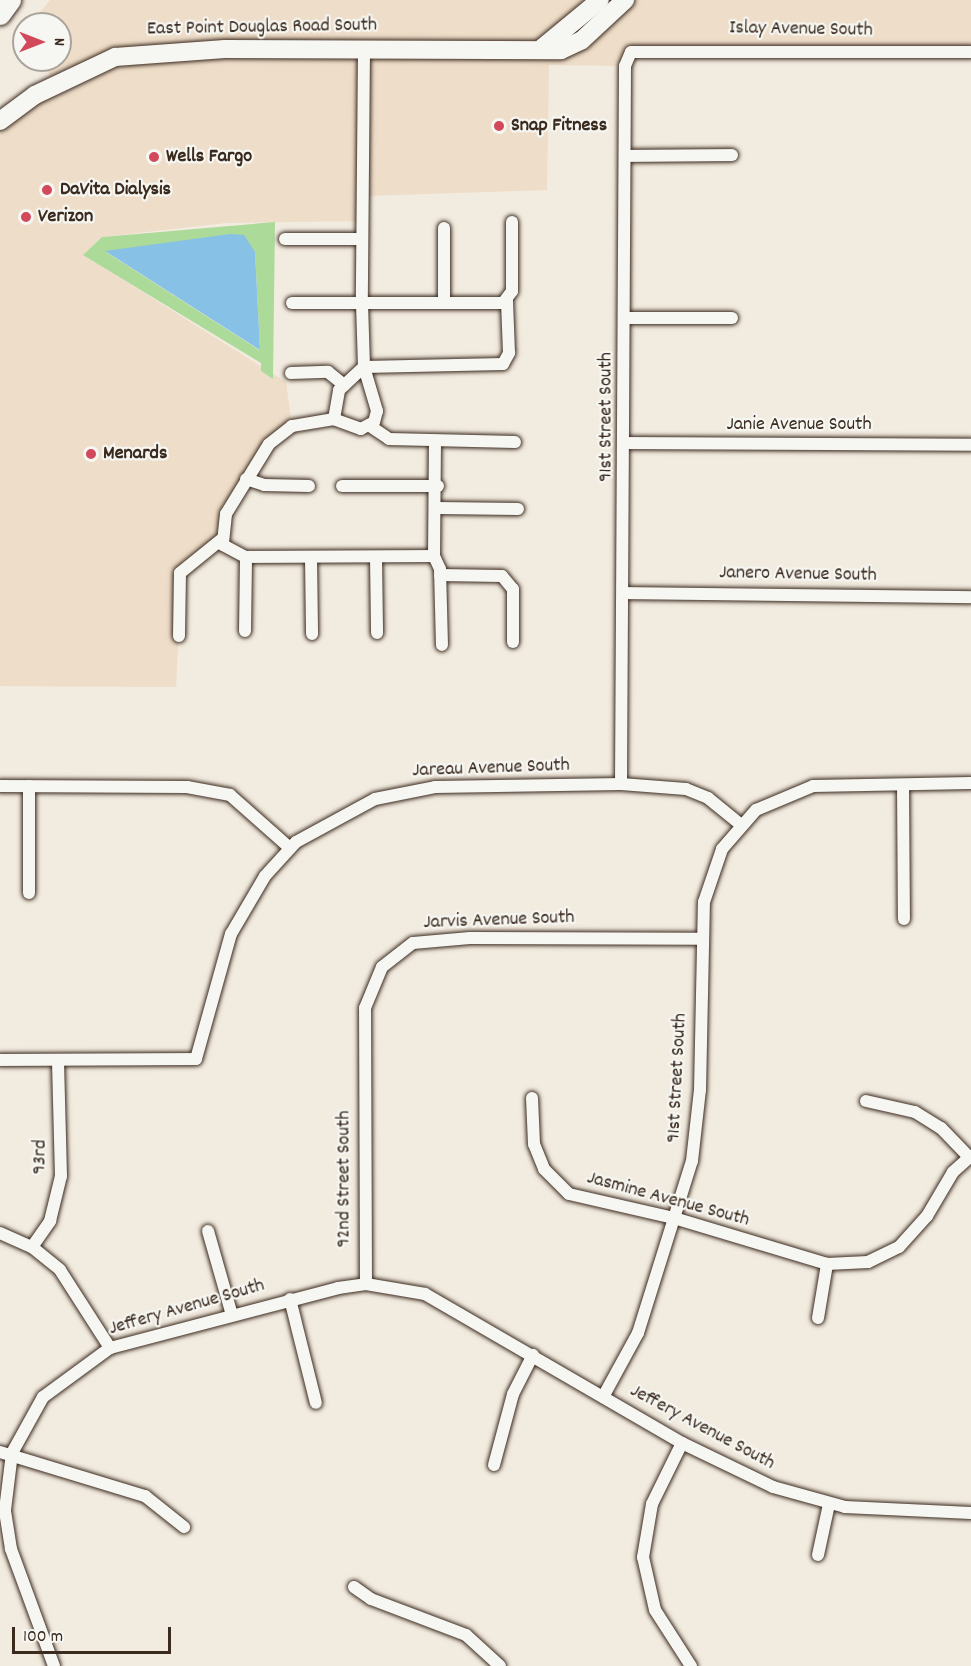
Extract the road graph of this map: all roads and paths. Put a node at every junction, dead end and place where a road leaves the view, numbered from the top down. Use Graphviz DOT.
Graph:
graph roads {
  1 [pos="10,0"];
  2 [pos="600,0"];
  3 [pos="625,0"];
  4 [pos="0,14"];
  5 [pos="542,48"];
  6 [pos="364,49"];
  7 [pos="631,52"];
  8 [pos="971,52"];
  9 [pos="0,121"];
  10 [pos="732,155"];
  11 [pos="625,156"];
  12 [pos="512,222"];
  13 [pos="444,228"];
  14 [pos="285,239"];
  15 [pos="361,239"];
  16 [pos="507,300"];
  17 [pos="444,302"];
  18 [pos="292,303"];
  19 [pos="362,303"];
  20 [pos="626,318"];
  21 [pos="732,318"];
  22 [pos="364,367"];
  23 [pos="291,373"];
  24 [pos="344,385"];
  25 [pos="334,418"];
  26 [pos="370,426"];
  27 [pos="435,441"];
  28 [pos="515,442"];
  29 [pos="627,443"];
  30 [pos="971,445"];
  31 [pos="246,479"];
  32 [pos="309,486"];
  33 [pos="342,486"];
  34 [pos="438,486"];
  35 [pos="438,508"];
  36 [pos="518,509"];
  37 [pos="223,538"];
  38 [pos="434,556"];
  39 [pos="246,558"];
  40 [pos="311,558"];
  41 [pos="376,558"];
  42 [pos="440,575"];
  43 [pos="626,594"];
  44 [pos="971,597"];
  45 [pos="245,631"];
  46 [pos="377,633"];
  47 [pos="312,634"];
  48 [pos="179,636"];
  49 [pos="513,642"];
  50 [pos="442,645"];
  51 [pos="971,783"];
  52 [pos="621,784"];
  53 [pos="903,784"];
  54 [pos="0,786"];
  55 [pos="28,786"];
  56 [pos="740,824"];
  57 [pos="290,848"];
  58 [pos="28,893"];
  59 [pos="904,919"];
  60 [pos="701,939"];
  61 [pos="0,1060"];
  62 [pos="58,1061"];
  63 [pos="364,1074"];
  64 [pos="532,1098"];
  65 [pos="866,1101"];
  66 [pos="970,1157"];
  67 [pos="674,1218"];
  68 [pos="208,1230"];
  69 [pos="0,1233"];
  70 [pos="32,1247"];
  71 [pos="827,1264"];
  72 [pos="366,1284"];
  73 [pos="290,1299"];
  74 [pos="232,1315"];
  75 [pos="818,1318"];
  76 [pos="110,1348"];
  77 [pos="533,1355"];
  78 [pos="603,1397"];
  79 [pos="316,1403"];
  80 [pos="682,1443"];
  81 [pos="6,1453"];
  82 [pos="494,1465"];
  83 [pos="829,1504"];
  84 [pos="971,1513"];
  85 [pos="184,1527"];
  86 [pos="818,1555"];
  87 [pos="354,1587"];
  88 [pos="54,1666"];
  89 [pos="500,1666"];
  90 [pos="691,1666"];
  1 -- 4 [label="highway"];
  2 -- 5 [label="street"];
  3 -- 5 [label="street, East Point Douglas Road South"];
  5 -- 6 [label="street, East Point Douglas Road South"];
  6 -- 9 [label="street, East Point Douglas Road South"];
  6 -- 15 [label="street"];
  7 -- 8 [label="street, Islay Avenue South"];
  7 -- 11 [label="street, 91st Street South"];
  10 -- 11 [label="street"];
  11 -- 20 [label="street, 91st Street South"];
  12 -- 16 [label="street"];
  13 -- 17 [label="street"];
  14 -- 15 [label="street"];
  15 -- 19 [label="street"];
  16 -- 17 [label="street"];
  16 -- 22 [label="street"];
  17 -- 19 [label="street"];
  18 -- 19 [label="street"];
  19 -- 22 [label="street"];
  20 -- 21 [label="street"];
  20 -- 29 [label="street, 91st Street South"];
  22 -- 24 [label="street"];
  22 -- 26 [label="street"];
  23 -- 24 [label="street"];
  24 -- 25 [label="street"];
  25 -- 26 [label="street"];
  25 -- 31 [label="street"];
  26 -- 27 [label="street"];
  27 -- 28 [label="street"];
  27 -- 34 [label="street"];
  29 -- 30 [label="street, Janie Avenue South"];
  29 -- 43 [label="street, 91st Street South"];
  31 -- 32 [label="street"];
  31 -- 37 [label="street"];
  33 -- 34 [label="street"];
  34 -- 35 [label="street"];
  35 -- 36 [label="street"];
  35 -- 38 [label="street"];
  37 -- 39 [label="street"];
  37 -- 48 [label="street"];
  38 -- 41 [label="street"];
  38 -- 42 [label="street"];
  39 -- 40 [label="street"];
  39 -- 45 [label="street"];
  40 -- 41 [label="street"];
  40 -- 47 [label="street"];
  41 -- 46 [label="street"];
  42 -- 49 [label="street"];
  42 -- 50 [label="street"];
  43 -- 44 [label="street, Janero Avenue South"];
  43 -- 52 [label="street, 91st Street South"];
  51 -- 53 [label="street"];
  52 -- 56 [label="street, Jareau Avenue South"];
  52 -- 57 [label="street, Jareau Avenue South"];
  53 -- 56 [label="street"];
  53 -- 59 [label="street"];
  54 -- 55 [label="street"];
  55 -- 57 [label="street"];
  55 -- 58 [label="street"];
  56 -- 60 [label="street, 91st Street South"];
  57 -- 62 [label="street, Jareau Avenue South"];
  60 -- 63 [label="street, Jarvis Avenue South"];
  60 -- 67 [label="street, 91st Street South"];
  61 -- 62 [label="street, Jareau Avenue South"];
  62 -- 70 [label="street, 93rd"];
  63 -- 72 [label="street, 92nd Street South"];
  64 -- 67 [label="street, Jasmine Avenue South"];
  65 -- 66 [label="street"];
  66 -- 71 [label="street, Jasmine Avenue South"];
  67 -- 71 [label="street, Jasmine Avenue South"];
  67 -- 78 [label="street, 91st Street South"];
  68 -- 74 [label="street"];
  69 -- 70 [label="street"];
  70 -- 76 [label="street"];
  71 -- 75 [label="street"];
  72 -- 73 [label="street, Jeffery Avenue South"];
  72 -- 77 [label="street, Jeffery Avenue South"];
  73 -- 74 [label="street, Jeffery Avenue South"];
  73 -- 79 [label="street, Jeffery Avenue South"];
  74 -- 76 [label="street, Jeffery Avenue South"];
  76 -- 81 [label="street, Jeffery Avenue South"];
  77 -- 78 [label="street, Jeffery Avenue South"];
  77 -- 82 [label="street"];
  78 -- 80 [label="street, Jeffery Avenue South"];
  80 -- 83 [label="street, Jeffery Avenue South"];
  80 -- 90 [label="street"];
  81 -- 85 [label="street"];
  81 -- 88 [label="street"];
  83 -- 84 [label="street, Jeffery Avenue South"];
  83 -- 86 [label="street"];
  87 -- 89 [label="street"];
}
